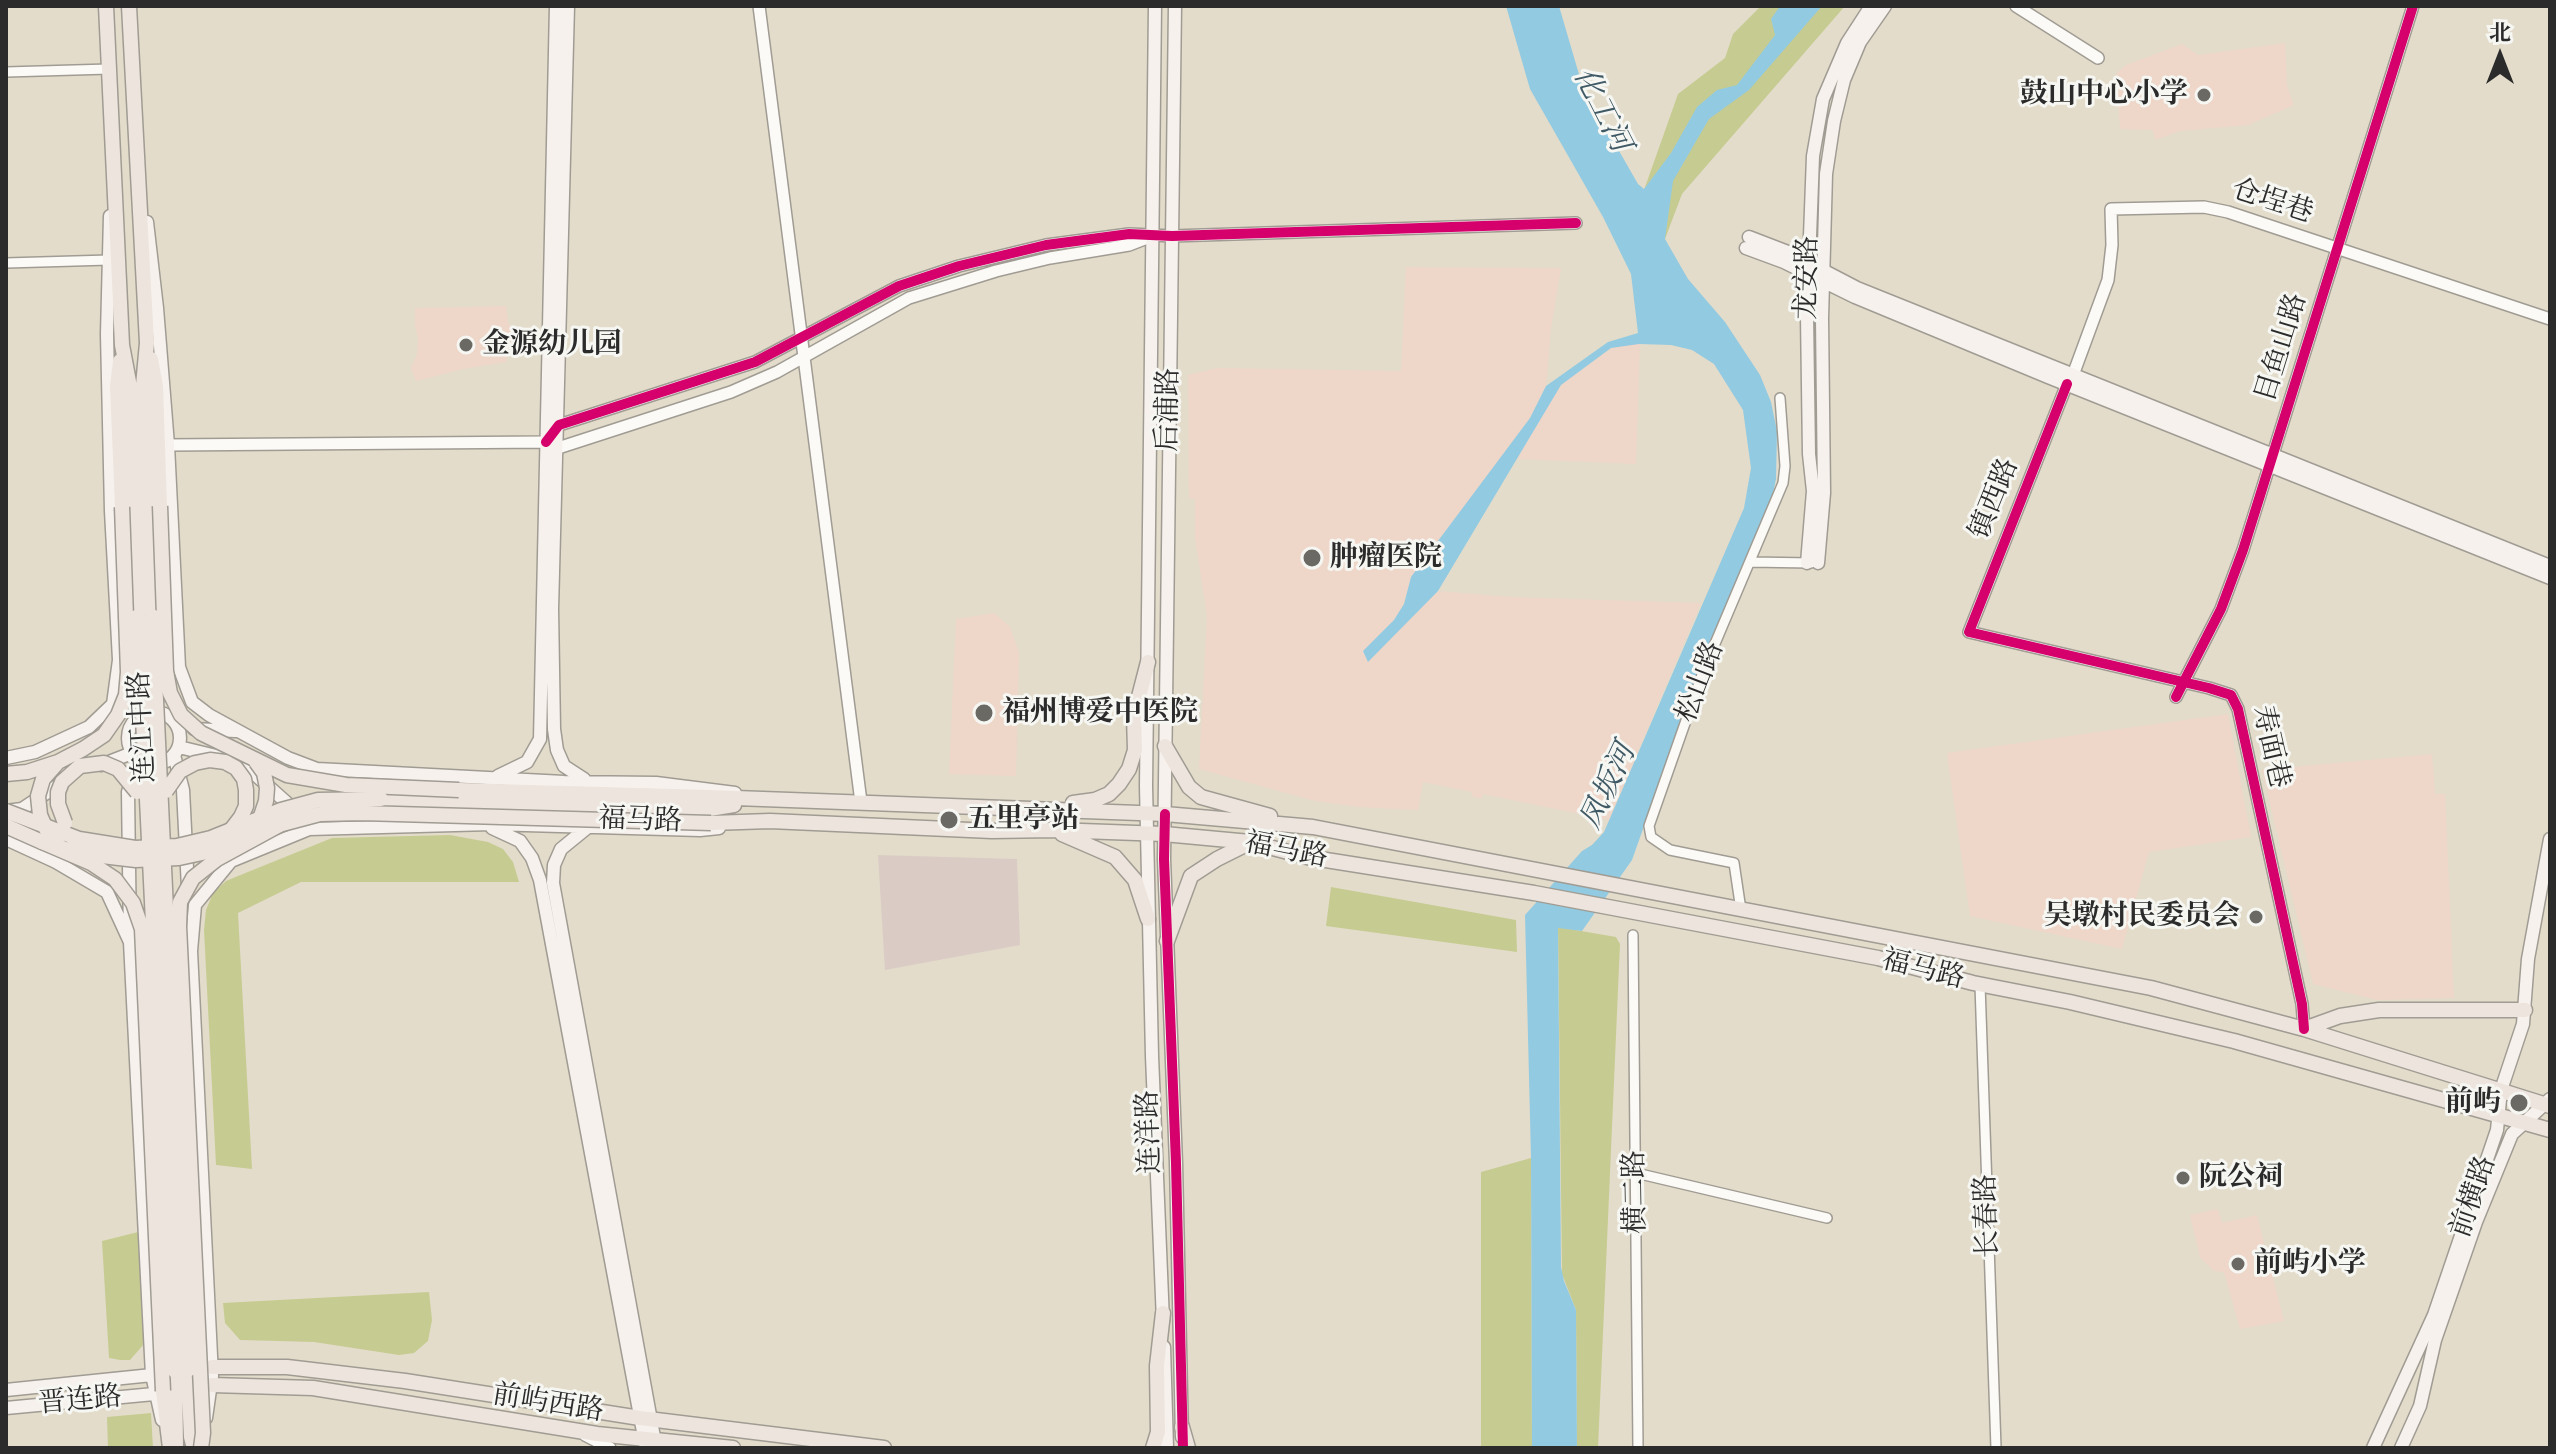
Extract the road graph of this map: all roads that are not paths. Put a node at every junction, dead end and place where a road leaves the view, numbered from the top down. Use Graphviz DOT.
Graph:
graph roads {
  1 [pos="106,6"];
  2 [pos="129,6"];
  3 [pos="556,6"];
  4 [pos="568,6"];
  5 [pos="759,6"];
  6 [pos="1155,6"];
  7 [pos="1175,6"];
  8 [pos="1871,6"];
  9 [pos="1885,6"];
  10 [pos="2016,6"];
  11 [pos="2413,6"];
  12 [pos="2098,58"];
  13 [pos="109,69"];
  14 [pos="6,72"];
  15 [pos="135,142"];
  16 [pos="112,145"];
  17 [pos="2111,209"];
  18 [pos="1576,223"];
  19 [pos="1151,236"];
  20 [pos="1172,236"];
  21 [pos="1747,243"];
  22 [pos="2338,249"];
  23 [pos="109,260"];
  24 [pos="6,263"];
  25 [pos="1808,268"];
  26 [pos="1823,276"];
  27 [pos="2550,319"];
  28 [pos="801,339"];
  29 [pos="803,357"];
  30 [pos="2070,380"];
  31 [pos="137,386"];
  32 [pos="1780,398"];
  33 [pos="559,425"];
  34 [pos="168,445"];
  35 [pos="552,445"];
  36 [pos="2272,460"];
  37 [pos="1751,562"];
  38 [pos="1813,563"];
  39 [pos="2550,566"];
  40 [pos="2550,578"];
  41 [pos="1969,632"];
  42 [pos="1148,662"];
  43 [pos="179,667"];
  44 [pos="116,677"];
  45 [pos="2183,681"];
  46 [pos="2176,697"];
  47 [pos="176,723"];
  48 [pos="132,726"];
  49 [pos="78,732"];
  50 [pos="242,732"];
  51 [pos="1165,746"];
  52 [pos="176,751"];
  53 [pos="135,756"];
  54 [pos="6,758"];
  55 [pos="256,761"];
  56 [pos="58,762"];
  57 [pos="6,774"];
  58 [pos="491,779"];
  59 [pos="603,783"];
  60 [pos="770,799"];
  61 [pos="861,802"];
  62 [pos="1031,808"];
  63 [pos="6,811"];
  64 [pos="154,813"];
  65 [pos="1147,813"];
  66 [pos="1165,814"];
  67 [pos="770,821"];
  68 [pos="283,823"];
  69 [pos="483,824"];
  70 [pos="6,826"];
  71 [pos="588,827"];
  72 [pos="1313,827"];
  73 [pos="316,829"];
  74 [pos="231,830"];
  75 [pos="1054,830"];
  76 [pos="1147,834"];
  77 [pos="1164,834"];
  78 [pos="246,836"];
  79 [pos="6,839"];
  80 [pos="79,839"];
  81 [pos="2550,839"];
  82 [pos="42,842"];
  83 [pos="1250,842"];
  84 [pos="61,848"];
  85 [pos="1741,910"];
  86 [pos="1148,919"];
  87 [pos="1633,935"];
  88 [pos="1167,941"];
  89 [pos="130,942"];
  90 [pos="191,951"];
  91 [pos="1980,985"];
  92 [pos="2525,1010"];
  93 [pos="2304,1029"];
  94 [pos="2501,1090"];
  95 [pos="2548,1103"];
  96 [pos="2499,1115"];
  97 [pos="2526,1122"];
  98 [pos="2550,1130"];
  99 [pos="1636,1173"];
  100 [pos="1827,1218"];
  101 [pos="1163,1313"];
  102 [pos="212,1367"];
  103 [pos="182,1370"];
  104 [pos="152,1375"];
  105 [pos="212,1385"];
  106 [pos="6,1390"];
  107 [pos="159,1392"];
  108 [pos="6,1408"];
  109 [pos="646,1419"];
  110 [pos="1182,1427"];
  111 [pos="577,1431"];
  112 [pos="202,1441"];
  113 [pos="171,1444"];
  114 [pos="650,1444"];
  115 [pos="194,1448"];
  116 [pos="610,1448"];
  117 [pos="733,1448"];
  118 [pos="884,1448"];
  119 [pos="1153,1448"];
  120 [pos="1167,1448"];
  121 [pos="1185,1448"];
  122 [pos="1638,1448"];
  123 [pos="1996,1448"];
  124 [pos="2373,1448"];
  125 [pos="2401,1448"];
  1 -- 13 [label="main road, 连江中路"];
  2 -- 15 [label="main road, 连江中路"];
  3 -- 35 [label="main road"];
  4 -- 33 [label="main road"];
  5 -- 28 [label="street"];
  6 -- 19 [label="main road, 后浦路"];
  7 -- 20 [label="main road, 后浦路"];
  8 -- 25 [label="main road, 龙安路"];
  9 -- 26 [label="main road, 龙安路"];
  10 -- 12 [label="street"];
  11 -- 22 [label="street, 目鱼山路"];
  13 -- 14 [label="street"];
  13 -- 16 [label="main road, 连江中路"];
  15 -- 31 [label="main road, 连江中路"];
  15 -- 34 [label="main road"];
  16 -- 23 [label="main road"];
  16 -- 31 [label="main road, 连江中路"];
  17 -- 22 [label="street, 仓埕巷"];
  17 -- 30 [label="street, 镇西路"];
  18 -- 20 [label="street"];
  19 -- 20 [label="street"];
  19 -- 28 [label="street"];
  19 -- 29 [label="street"];
  19 -- 42 [label="main road, 后浦路"];
  20 -- 51 [label="main road, 后浦路"];
  21 -- 25 [label="main road"];
  22 -- 27 [label="street, 仓埕巷"];
  22 -- 36 [label="street, 目鱼山路"];
  23 -- 24 [label="street"];
  23 -- 44 [label="main road"];
  25 -- 26 [label="main road"];
  25 -- 38 [label="main road, 龙安路"];
  26 -- 30 [label="main road"];
  26 -- 38 [label="main road, 龙安路"];
  28 -- 29 [label="street"];
  28 -- 33 [label="street"];
  29 -- 35 [label="street"];
  29 -- 61 [label="street"];
  30 -- 36 [label="main road"];
  30 -- 41 [label="street, 镇西路"];
  31 -- 55 [label="main road, 福马路, bridge"];
  31 -- 56 [label="main road, bridge"];
  31 -- 64 [label="main road, 连江中路, bridge"];
  32 -- 37 [label="street, 松山路"];
  33 -- 35 [label="main road"];
  34 -- 35 [label="street"];
  34 -- 43 [label="main road"];
  35 -- 58 [label="main road"];
  35 -- 59 [label="main road"];
  36 -- 39 [label="main road"];
  36 -- 40 [label="main road"];
  36 -- 45 [label="street, 目鱼山路"];
  37 -- 38 [label="street"];
  37 -- 85 [label="street, 松山路"];
  41 -- 45 [label="street, 寿面巷"];
  42 -- 62 [label="main road"];
  42 -- 65 [label="main road, 后浦路"];
  43 -- 47 [label="main road"];
  43 -- 50 [label="main road"];
  44 -- 48 [label="main road"];
  44 -- 49 [label="main road"];
  45 -- 46 [label="street, 目鱼山路"];
  45 -- 93 [label="street, 寿面巷"];
  47 -- 48 [label="main road"];
  47 -- 50 [label="main road"];
  47 -- 52 [label="main road"];
  48 -- 49 [label="main road"];
  48 -- 53 [label="main road"];
  49 -- 54 [label="main road"];
  50 -- 58 [label="main road"];
  51 -- 66 [label="main road, 后浦路"];
  51 -- 72 [label="main road"];
  52 -- 53 [label="main road"];
  52 -- 73 [label="main road"];
  52 -- 90 [label="main road"];
  53 -- 63 [label="main road"];
  53 -- 89 [label="main road"];
  55 -- 60 [label="main road, 福马路, bridge"];
  55 -- 78 [label="main road, bridge"];
  56 -- 57 [label="main road, bridge"];
  56 -- 84 [label="main road, bridge"];
  58 -- 59 [label="main road"];
  59 -- 60 [label="main road"];
  60 -- 61 [label="main road, 福马路"];
  60 -- 74 [label="main road, 福马路, bridge"];
  61 -- 62 [label="main road, 福马路"];
  62 -- 65 [label="main road, 福马路"];
  63 -- 80 [label="main road, 福马路, bridge"];
  64 -- 74 [label="main road, bridge"];
  64 -- 80 [label="main road, bridge"];
  64 -- 103 [label="main road, 连江中路, bridge"];
  65 -- 66 [label="main road, 福马路"];
  65 -- 76 [label="main road, 连洋路"];
  66 -- 72 [label="main road, 福马路"];
  66 -- 77 [label="main road, 连洋路"];
  67 -- 68 [label="main road, 福马路, bridge"];
  67 -- 71 [label="main road"];
  67 -- 75 [label="main road, 福马路"];
  68 -- 78 [label="main road, 福马路, bridge"];
  68 -- 112 [label="main road, bridge"];
  69 -- 71 [label="main road"];
  69 -- 73 [label="main road"];
  69 -- 109 [label="main road"];
  70 -- 82 [label="main road, 福马路, bridge"];
  71 -- 109 [label="main road"];
  72 -- 85 [label="main road, 福马路"];
  73 -- 90 [label="main road"];
  74 -- 80 [label="main road, 福马路, bridge"];
  75 -- 76 [label="main road, 福马路"];
  75 -- 86 [label="main road"];
  76 -- 77 [label="main road, 福马路"];
  76 -- 86 [label="main road, 连洋路"];
  77 -- 83 [label="main road, 福马路"];
  77 -- 88 [label="main road, 连洋路"];
  78 -- 84 [label="main road, 福马路, bridge"];
  79 -- 89 [label="main road"];
  81 -- 92 [label="main road, 前横路"];
  82 -- 84 [label="main road, 福马路, bridge"];
  82 -- 107 [label="main road, bridge"];
  83 -- 88 [label="main road"];
  83 -- 91 [label="main road, 福马路"];
  85 -- 93 [label="main road, 福马路"];
  86 -- 101 [label="main road, 连洋路"];
  87 -- 99 [label="street, 横二路"];
  88 -- 110 [label="main road, 连洋路"];
  89 -- 104 [label="main road"];
  90 -- 102 [label="main road"];
  91 -- 96 [label="main road, 福马路"];
  91 -- 123 [label="street, 长春路"];
  92 -- 93 [label="main road"];
  92 -- 94 [label="main road, 前横路"];
  93 -- 94 [label="main road, 福马路"];
  94 -- 95 [label="main road, 福马路"];
  94 -- 96 [label="main road, 前横路"];
  95 -- 97 [label="main road, 前横路"];
  96 -- 97 [label="main road, 福马路"];
  96 -- 124 [label="main road, 前横路"];
  97 -- 98 [label="main road, 福马路"];
  97 -- 125 [label="main road, 前横路"];
  99 -- 100 [label="street"];
  99 -- 122 [label="street, 横二路"];
  101 -- 119 [label="main road"];
  101 -- 120 [label="main road, 连洋路"];
  102 -- 105 [label="main road"];
  102 -- 109 [label="main road, 前屿西路"];
  103 -- 113 [label="main road, 连江中路"];
  103 -- 115 [label="main road, 连江中路"];
  104 -- 106 [label="main road, 晋连路"];
  104 -- 107 [label="main road"];
  105 -- 111 [label="main road, 前屿西路"];
  105 -- 112 [label="main road"];
  107 -- 108 [label="main road, 晋连路"];
  107 -- 113 [label="main road"];
  109 -- 114 [label="main road"];
  109 -- 118 [label="main road, 前屿西路"];
  110 -- 121 [label="main road"];
  111 -- 114 [label="main road, 前屿西路"];
  111 -- 116 [label="street"];
  114 -- 117 [label="main road, 前屿西路"];
}
